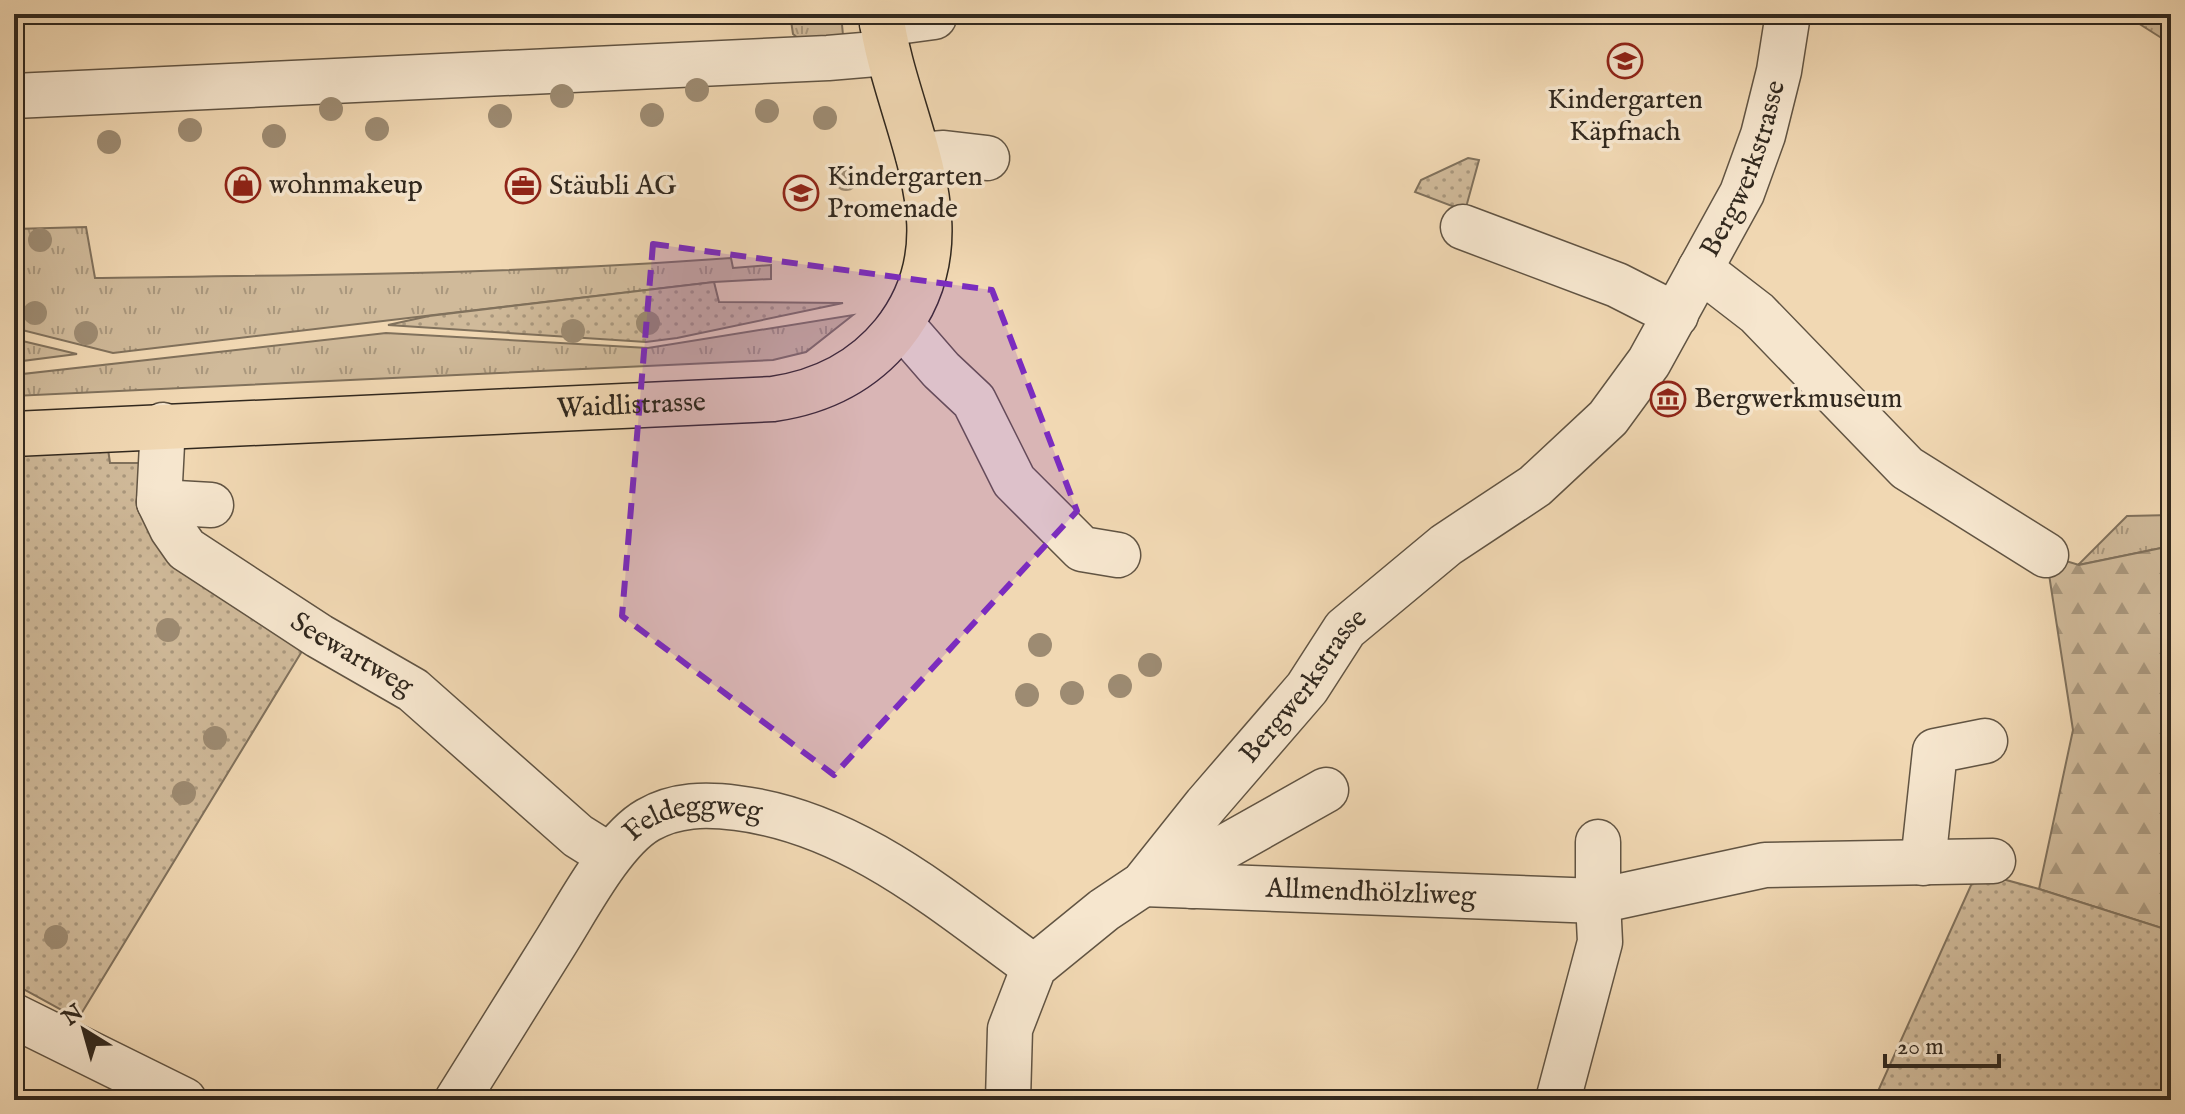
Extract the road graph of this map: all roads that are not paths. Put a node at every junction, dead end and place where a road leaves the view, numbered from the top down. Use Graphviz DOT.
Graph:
graph roads {
  1 [pos="1788,14"];
  2 [pos="934,17"];
  3 [pos="884,30"];
  4 [pos="14,96"];
  5 [pos="918,155"];
  6 [pos="987,158"];
  7 [pos="1463,227"];
  8 [pos="1700,269"];
  9 [pos="1676,315"];
  10 [pos="901,324"];
  11 [pos="163,425"];
  12 [pos="14,434"];
  13 [pos="159,502"];
  14 [pos="211,505"];
  15 [pos="1118,555"];
  16 [pos="2046,555"];
  17 [pos="1985,741"];
  18 [pos="1326,790"];
  19 [pos="1598,842"];
  20 [pos="610,856"];
  21 [pos="1993,861"];
  22 [pos="1923,863"];
  23 [pos="1143,884"];
  24 [pos="1192,886"];
  25 [pos="1598,901"];
  26 [pos="1034,967"];
  27 [pos="14,1016"];
  28 [pos="1568,1098"];
  29 [pos="184,1100"];
  30 [pos="457,1100"];
  31 [pos="1008,1100"];
  1 -- 8 [label="street, Bergwerkstrasse"];
  2 -- 3 [label="street"];
  3 -- 4 [label="street"];
  3 -- 5 [label="main road, Waidlistrasse"];
  5 -- 6 [label="street"];
  5 -- 10 [label="main road, Waidlistrasse"];
  7 -- 9 [label="street"];
  8 -- 9 [label="street, Bergwerkstrasse"];
  8 -- 16 [label="street"];
  9 -- 23 [label="street, Bergwerkstrasse"];
  10 -- 11 [label="main road, Waidlistrasse"];
  10 -- 15 [label="street"];
  11 -- 12 [label="main road, Waidlistrasse"];
  11 -- 13 [label="street"];
  13 -- 14 [label="street"];
  13 -- 20 [label="street, Seewartweg"];
  17 -- 22 [label="street"];
  18 -- 24 [label="street"];
  19 -- 25 [label="street"];
  20 -- 26 [label="street, Feldeggweg"];
  20 -- 30 [label="street, Feldeggweg"];
  21 -- 22 [label="street, Allmendhölzliweg"];
  22 -- 25 [label="street, Allmendhölzliweg"];
  23 -- 24 [label="street, Allmendhölzliweg"];
  23 -- 26 [label="street, Bergwerkstrasse"];
  24 -- 25 [label="street, Allmendhölzliweg"];
  25 -- 28 [label="street"];
  26 -- 31 [label="street, Bergwerkstrasse"];
  27 -- 29 [label="street"];
}
